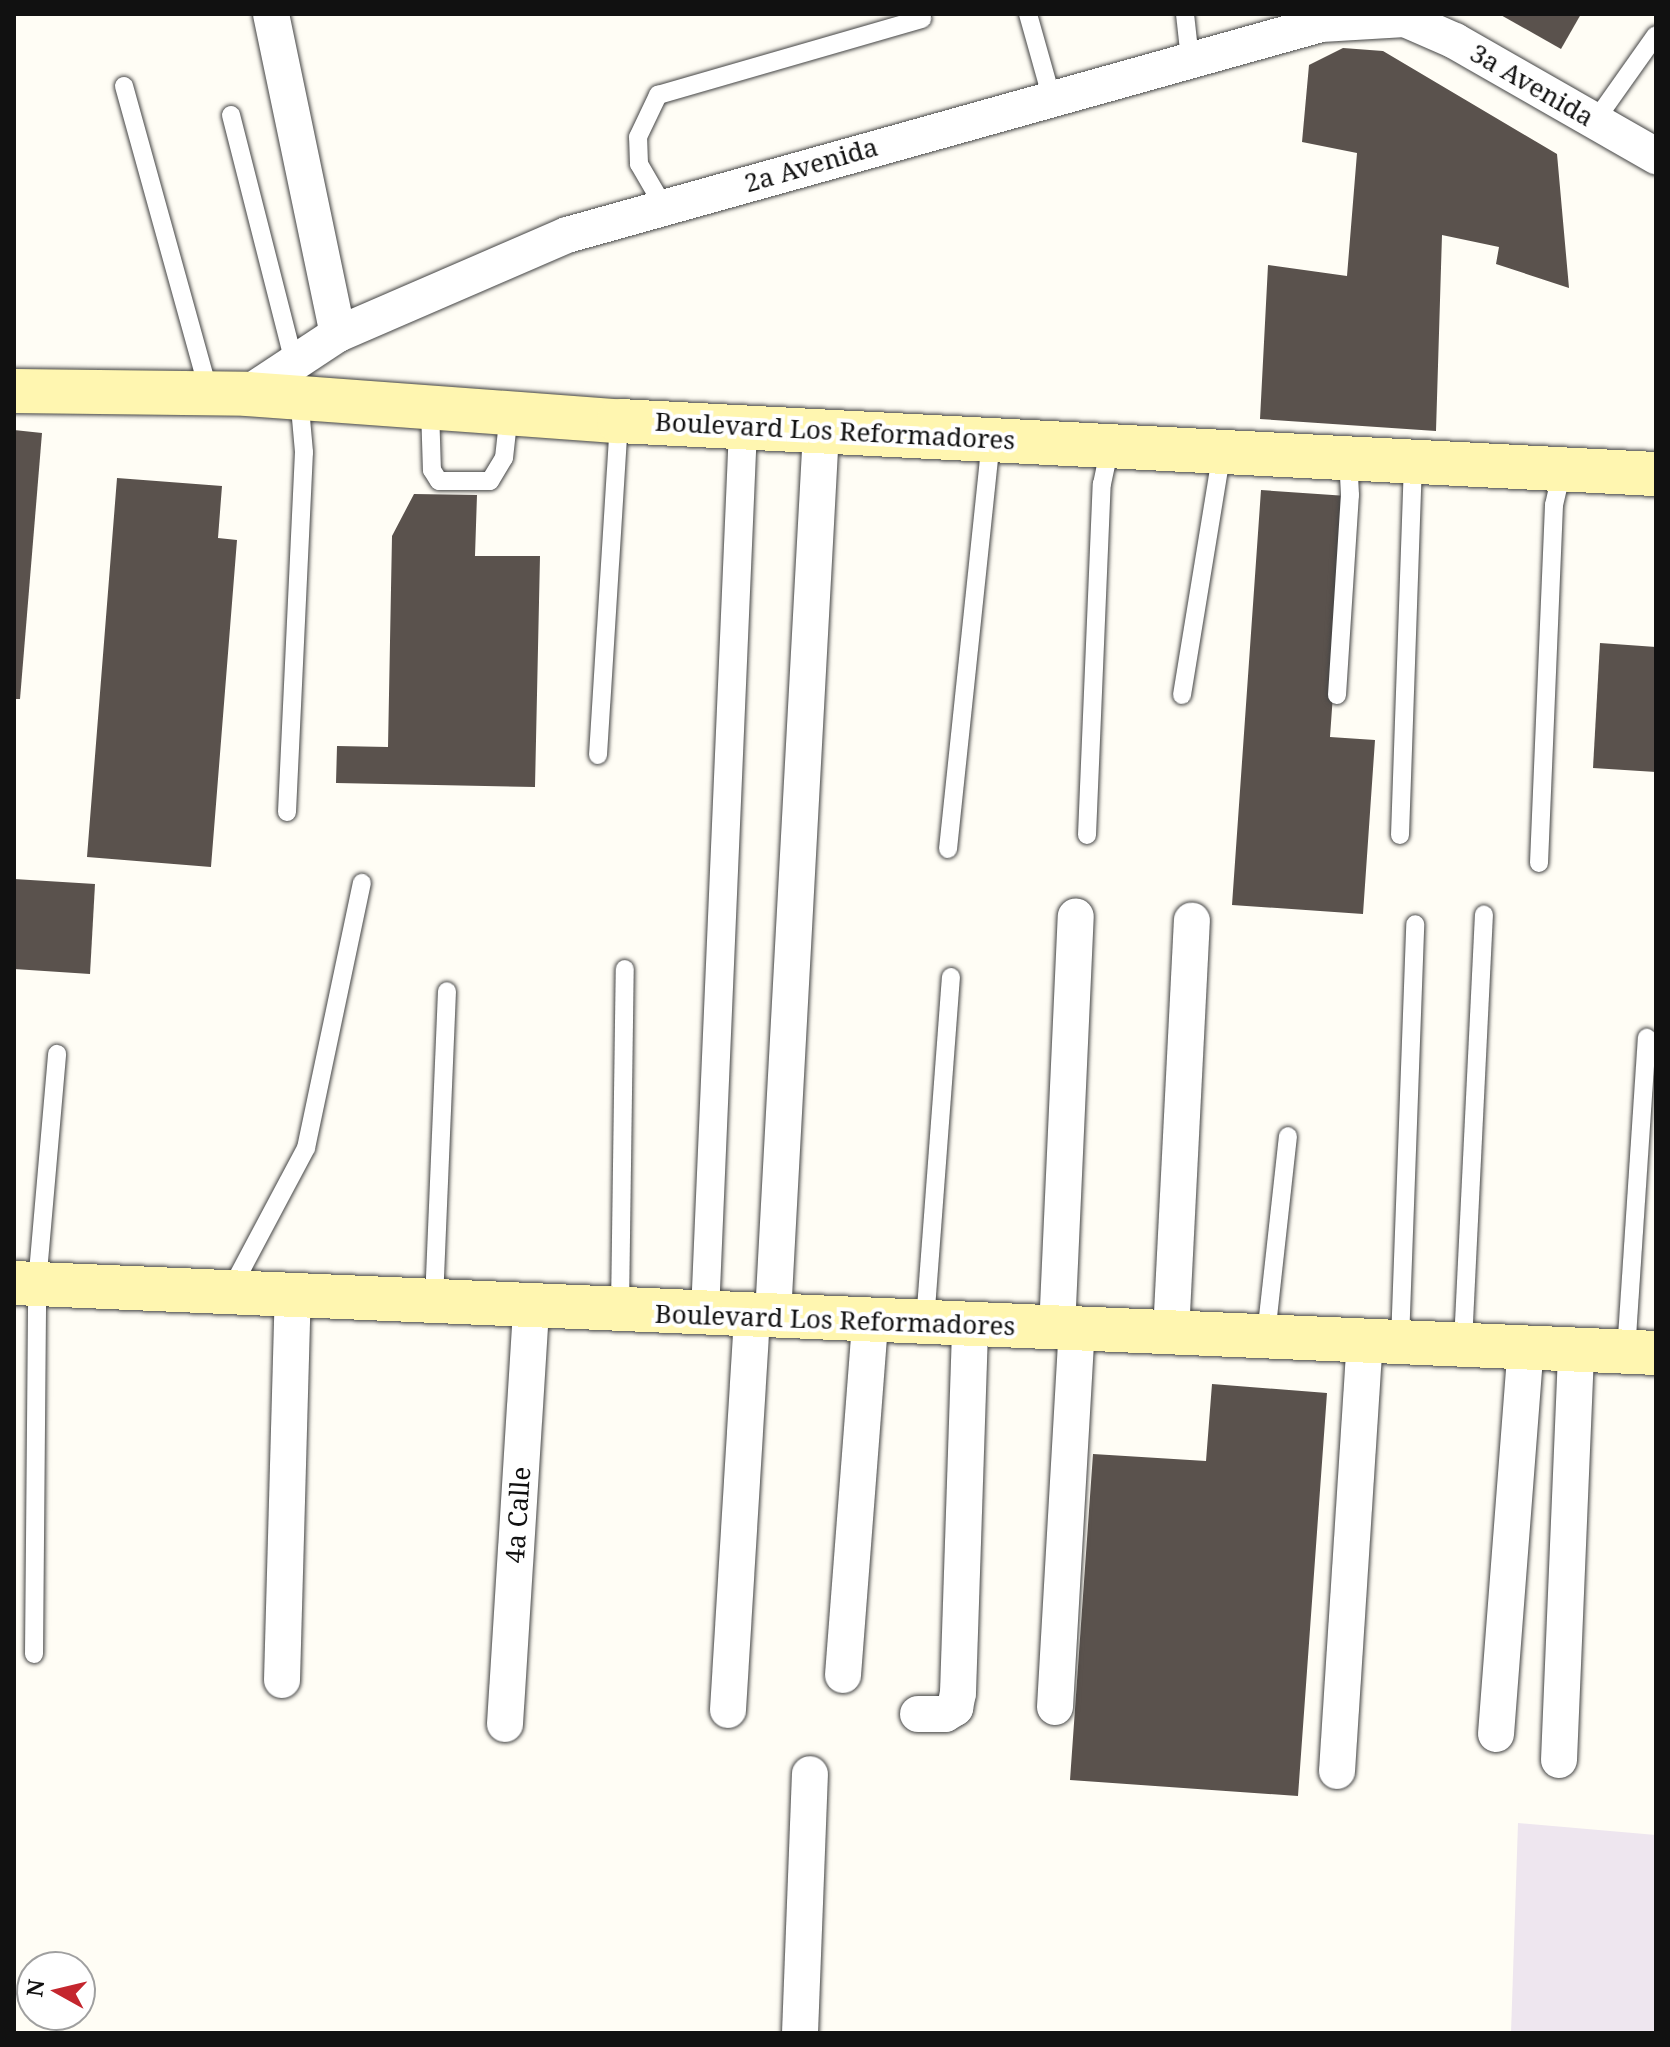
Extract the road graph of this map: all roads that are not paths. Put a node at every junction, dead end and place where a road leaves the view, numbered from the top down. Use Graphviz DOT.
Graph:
graph roads {
  1 [pos="271,14"];
  2 [pos="1028,14"];
  3 [pos="1185,14"];
  4 [pos="922,19"];
  5 [pos="1320,19"];
  6 [pos="1405,19"];
  7 [pos="1656,35"];
  8 [pos="1190,59"];
  9 [pos="124,86"];
  10 [pos="1051,96"];
  11 [pos="231,115"];
  12 [pos="1595,121"];
  13 [pos="1656,156"];
  14 [pos="664,207"];
  15 [pos="338,334"];
  16 [pos="297,381"];
  17 [pos="14,391"];
  18 [pos="228,393"];
  19 [pos="430,408"];
  20 [pos="509,413"];
  21 [pos="619,421"];
  22 [pos="743,427"];
  23 [pos="821,431"];
  24 [pos="991,439"];
  25 [pos="1110,445"];
  26 [pos="1222,451"];
  27 [pos="1348,457"];
  28 [pos="1413,460"];
  29 [pos="1562,469"];
  30 [pos="1656,474"];
  31 [pos="1182,695"];
  32 [pos="1337,695"];
  33 [pos="598,755"];
  34 [pos="287,812"];
  35 [pos="1087,835"];
  36 [pos="1400,835"];
  37 [pos="948,849"];
  38 [pos="1539,863"];
  39 [pos="362,883"];
  40 [pos="1484,915"];
  41 [pos="1076,916"];
  42 [pos="1192,921"];
  43 [pos="1415,924"];
  44 [pos="625,969"];
  45 [pos="951,977"];
  46 [pos="447,991"];
  47 [pos="1647,1038"];
  48 [pos="57,1054"];
  49 [pos="1288,1136"];
  50 [pos="26,1283"];
  51 [pos="230,1291"];
  52 [pos="293,1296"];
  53 [pos="434,1304"];
  54 [pos="531,1307"];
  55 [pos="620,1311"];
  56 [pos="705,1313"];
  57 [pos="762,1315"];
  58 [pos="870,1321"];
  59 [pos="925,1323"];
  60 [pos="970,1326"];
  61 [pos="1067,1329"];
  62 [pos="1171,1333"];
  63 [pos="1266,1335"];
  64 [pos="1382,1340"];
  65 [pos="1463,1343"];
  66 [pos="1526,1346"];
  67 [pos="1576,1349"];
  68 [pos="1641,1352"];
  69 [pos="34,1654"];
  70 [pos="843,1675"];
  71 [pos="282,1680"];
  72 [pos="1055,1707"];
  73 [pos="728,1710"];
  74 [pos="918,1714"];
  75 [pos="505,1724"];
  76 [pos="1496,1734"];
  77 [pos="1559,1760"];
  78 [pos="1337,1771"];
  79 [pos="810,1774"];
  80 [pos="800,2033"];
  1 -- 15 [label="street"];
  2 -- 10 [label="lane"];
  3 -- 8 [label="lane"];
  4 -- 14 [label="lane"];
  5 -- 6 [label="street, 2a Avenida"];
  5 -- 8 [label="street, 2a Avenida"];
  6 -- 12 [label="street, 3a Avenida"];
  7 -- 12 [label="lane"];
  8 -- 10 [label="street, 2a Avenida"];
  9 -- 18 [label="lane"];
  10 -- 14 [label="street, 2a Avenida"];
  11 -- 16 [label="lane"];
  12 -- 13 [label="street, 3a Avenida"];
  14 -- 15 [label="street, 2a Avenida"];
  15 -- 16 [label="street, 2a Avenida"];
  16 -- 18 [label="main road, Boulevard Los Reformadores"];
  16 -- 19 [label="main road, Boulevard Los Reformadores"];
  16 -- 34 [label="lane"];
  17 -- 18 [label="main road, Boulevard Los Reformadores"];
  19 -- 20 [label="main road, Boulevard Los Reformadores"];
  19 -- 20 [label="lane"];
  20 -- 21 [label="main road, Boulevard Los Reformadores"];
  21 -- 22 [label="main road, Boulevard Los Reformadores"];
  21 -- 33 [label="lane"];
  22 -- 23 [label="main road, Boulevard Los Reformadores"];
  22 -- 56 [label="street"];
  23 -- 24 [label="main road, Boulevard Los Reformadores"];
  23 -- 57 [label="street"];
  24 -- 25 [label="main road, Boulevard Los Reformadores"];
  24 -- 37 [label="lane"];
  25 -- 26 [label="main road, Boulevard Los Reformadores"];
  25 -- 35 [label="lane"];
  26 -- 27 [label="main road, Boulevard Los Reformadores"];
  26 -- 31 [label="lane"];
  27 -- 28 [label="main road, Boulevard Los Reformadores"];
  27 -- 32 [label="lane"];
  28 -- 29 [label="main road, Boulevard Los Reformadores"];
  28 -- 36 [label="lane"];
  29 -- 30 [label="main road, Boulevard Los Reformadores"];
  29 -- 38 [label="lane"];
  39 -- 51 [label="lane"];
  40 -- 65 [label="lane"];
  41 -- 61 [label="street"];
  42 -- 62 [label="street"];
  43 -- 64 [label="lane"];
  44 -- 55 [label="lane"];
  45 -- 59 [label="lane"];
  46 -- 53 [label="lane"];
  47 -- 68 [label="lane"];
  48 -- 50 [label="lane"];
  49 -- 63 [label="lane"];
  50 -- 51 [label="main road, Boulevard Los Reformadores"];
  50 -- 69 [label="lane"];
  51 -- 52 [label="main road, Boulevard Los Reformadores"];
  52 -- 53 [label="main road, Boulevard Los Reformadores"];
  52 -- 71 [label="street"];
  53 -- 54 [label="main road, Boulevard Los Reformadores"];
  54 -- 55 [label="main road, Boulevard Los Reformadores"];
  54 -- 75 [label="street, 4a Calle"];
  55 -- 56 [label="main road, Boulevard Los Reformadores"];
  56 -- 57 [label="main road, Boulevard Los Reformadores"];
  57 -- 58 [label="main road, Boulevard Los Reformadores"];
  57 -- 73 [label="street"];
  58 -- 59 [label="main road, Boulevard Los Reformadores"];
  58 -- 70 [label="street"];
  59 -- 60 [label="main road, Boulevard Los Reformadores"];
  60 -- 61 [label="main road, Boulevard Los Reformadores"];
  60 -- 74 [label="street"];
  61 -- 62 [label="main road, Boulevard Los Reformadores"];
  61 -- 72 [label="street"];
  62 -- 63 [label="main road, Boulevard Los Reformadores"];
  63 -- 64 [label="main road, Boulevard Los Reformadores"];
  64 -- 65 [label="main road, Boulevard Los Reformadores"];
  64 -- 78 [label="street"];
  65 -- 66 [label="main road, Boulevard Los Reformadores"];
  66 -- 67 [label="main road, Boulevard Los Reformadores"];
  66 -- 76 [label="street"];
  67 -- 68 [label="main road, Boulevard Los Reformadores"];
  67 -- 77 [label="street"];
  79 -- 80 [label="street"];
}
